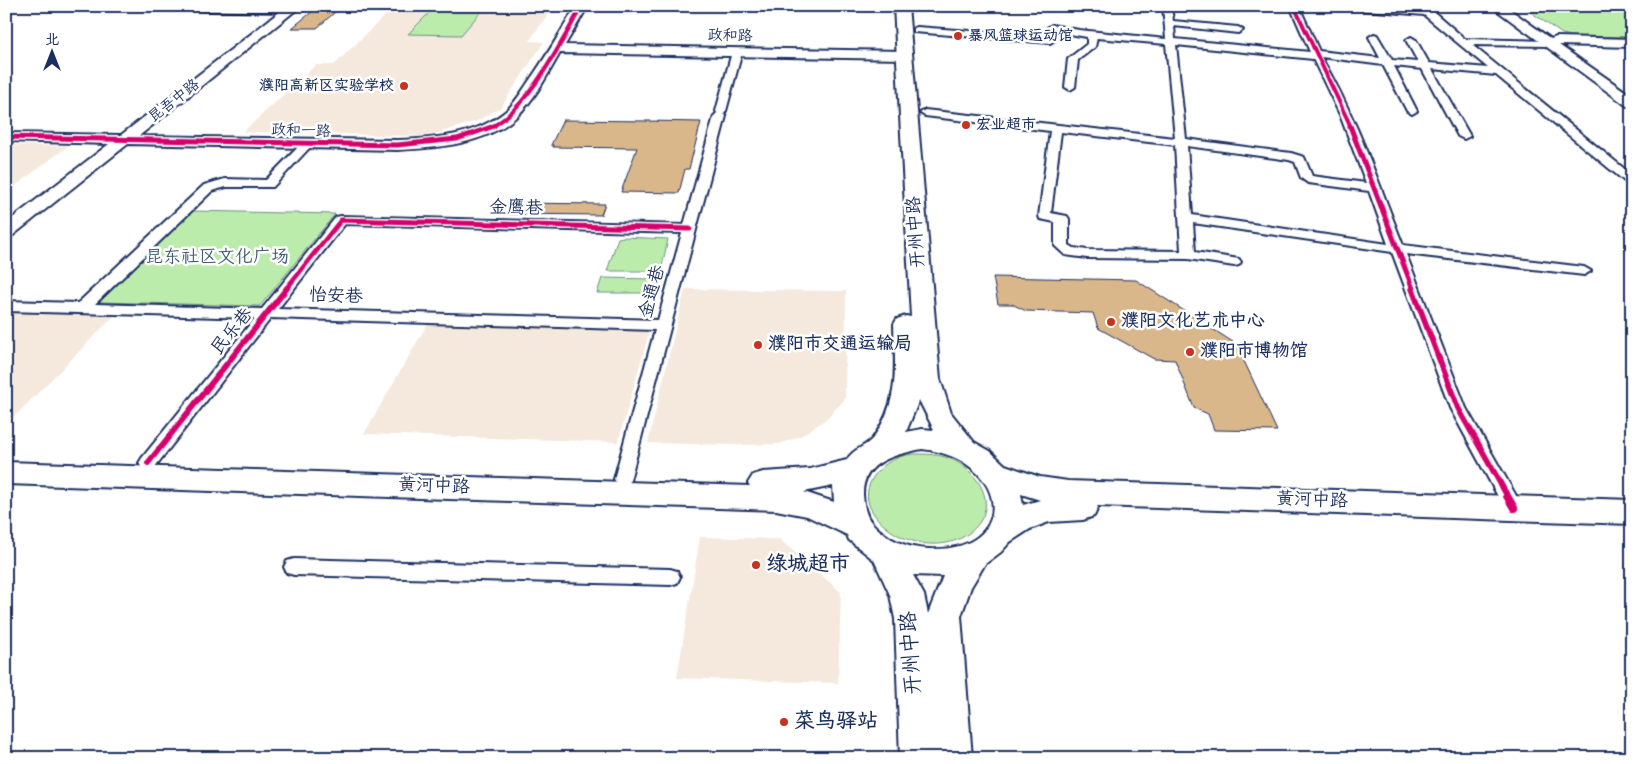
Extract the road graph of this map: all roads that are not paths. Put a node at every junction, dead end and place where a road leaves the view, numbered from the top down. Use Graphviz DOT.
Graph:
graph roads {
  1 [pos="136,6"];
  2 [pos="582,6"];
  3 [pos="890,6"];
  4 [pos="901,6"];
  5 [pos="1294,6"];
  6 [pos="1353,6"];
  7 [pos="1497,6"];
  8 [pos="1507,6"];
  9 [pos="289,8"];
  10 [pos="1424,10"];
  11 [pos="1168,15"];
  12 [pos="1238,26"];
  13 [pos="1052,28"];
  14 [pos="917,30"];
  15 [pos="1092,35"];
  16 [pos="1374,37"];
  17 [pos="1050,40"];
  18 [pos="1411,40"];
  19 [pos="1170,42"];
  20 [pos="1462,42"];
  21 [pos="1552,42"];
  22 [pos="1632,43"];
  23 [pos="556,49"];
  24 [pos="737,52"];
  25 [pos="898,55"];
  26 [pos="1315,55"];
  27 [pos="1387,62"];
  28 [pos="1426,66"];
  29 [pos="1499,72"];
  30 [pos="1070,87"];
  31 [pos="1632,95"];
  32 [pos="1632,103"];
  33 [pos="1412,110"];
  34 [pos="925,113"];
  35 [pos="1056,127"];
  36 [pos="1464,136"];
  37 [pos="6,137"];
  38 [pos="120,139"];
  39 [pos="1181,142"];
  40 [pos="308,143"];
  41 [pos="1632,181"];
  42 [pos="1372,188"];
  43 [pos="1186,218"];
  44 [pos="342,220"];
  45 [pos="6,222"];
  46 [pos="690,229"];
  47 [pos="6,232"];
  48 [pos="1398,249"];
  49 [pos="1188,256"];
  50 [pos="1234,262"];
  51 [pos="1584,271"];
  52 [pos="6,306"];
  53 [pos="81,308"];
  54 [pos="267,314"];
  55 [pos="664,325"];
  56 [pos="882,447"];
  57 [pos="963,448"];
  58 [pos="6,458"];
  59 [pos="148,463"];
  60 [pos="855,468"];
  61 [pos="6,473"];
  62 [pos="995,473"];
  63 [pos="623,478"];
  64 [pos="1514,508"];
  65 [pos="1632,512"];
  66 [pos="856,526"];
  67 [pos="1632,527"];
  68 [pos="1000,533"];
  69 [pos="886,553"];
  70 [pos="973,556"];
  71 [pos="294,567"];
  72 [pos="670,577"];
  73 [pos="919,758"];
  74 [pos="953,758"];
  1 -- 9 [label="street"];
  2 -- 23 [label="street, 政和一路"];
  3 -- 25 [label="main road, 开州中路"];
  4 -- 25 [label="main road, 开州中路"];
  5 -- 26 [label="street"];
  6 -- 10 [label="street"];
  7 -- 21 [label="street"];
  8 -- 21 [label="street"];
  9 -- 38 [label="street, 昆吾中路"];
  10 -- 20 [label="street"];
  11 -- 12 [label="street"];
  11 -- 19 [label="street"];
  13 -- 15 [label="street"];
  14 -- 17 [label="street"];
  15 -- 19 [label="street"];
  15 -- 30 [label="street"];
  16 -- 27 [label="street"];
  18 -- 28 [label="street"];
  19 -- 26 [label="street"];
  19 -- 39 [label="street"];
  20 -- 21 [label="street"];
  20 -- 29 [label="street"];
  21 -- 22 [label="street"];
  21 -- 31 [label="street"];
  21 -- 32 [label="street"];
  23 -- 24 [label="street, 政和路"];
  23 -- 40 [label="street, 政和一路"];
  24 -- 25 [label="street, 政和路"];
  24 -- 46 [label="street, 金通巷"];
  25 -- 56 [label="main road, 开州中路"];
  25 -- 57 [label="main road, 开州中路"];
  26 -- 27 [label="street"];
  26 -- 42 [label="street"];
  27 -- 28 [label="street"];
  27 -- 33 [label="street"];
  28 -- 29 [label="street"];
  28 -- 36 [label="street"];
  29 -- 41 [label="street"];
  34 -- 35 [label="street"];
  35 -- 39 [label="street"];
  35 -- 49 [label="street"];
  37 -- 38 [label="street, 政和一路"];
  38 -- 40 [label="street, 政和一路"];
  38 -- 45 [label="street, 昆吾中路"];
  38 -- 47 [label="street, 昆吾中路"];
  39 -- 42 [label="street"];
  39 -- 43 [label="street"];
  40 -- 53 [label="street"];
  42 -- 48 [label="street"];
  43 -- 48 [label="street"];
  43 -- 49 [label="street"];
  44 -- 46 [label="street, 金鹰巷"];
  44 -- 54 [label="street, 民乐巷"];
  46 -- 55 [label="street, 金通巷"];
  48 -- 51 [label="street"];
  48 -- 64 [label="street"];
  49 -- 50 [label="street"];
  52 -- 53 [label="street, 怡安巷"];
  53 -- 54 [label="street, 怡安巷"];
  54 -- 55 [label="street, 怡安巷"];
  54 -- 59 [label="street, 民乐巷"];
  55 -- 63 [label="street, 金通巷"];
  56 -- 57 [label="main road"];
  56 -- 60 [label="main road"];
  57 -- 62 [label="main road"];
  58 -- 59 [label="main road, 黄河中路"];
  59 -- 63 [label="main road, 黄河中路"];
  60 -- 63 [label="main road, 黄河中路"];
  60 -- 66 [label="main road"];
  61 -- 66 [label="main road, 黄河中路"];
  62 -- 64 [label="main road, 黄河中路"];
  62 -- 68 [label="main road"];
  64 -- 65 [label="main road, 黄河中路"];
  66 -- 69 [label="main road"];
  67 -- 68 [label="main road, 黄河中路"];
  68 -- 70 [label="main road"];
  69 -- 70 [label="main road"];
  69 -- 73 [label="main road, 开州中路"];
  70 -- 74 [label="main road, 开州中路"];
  71 -- 72 [label="street"];
}
